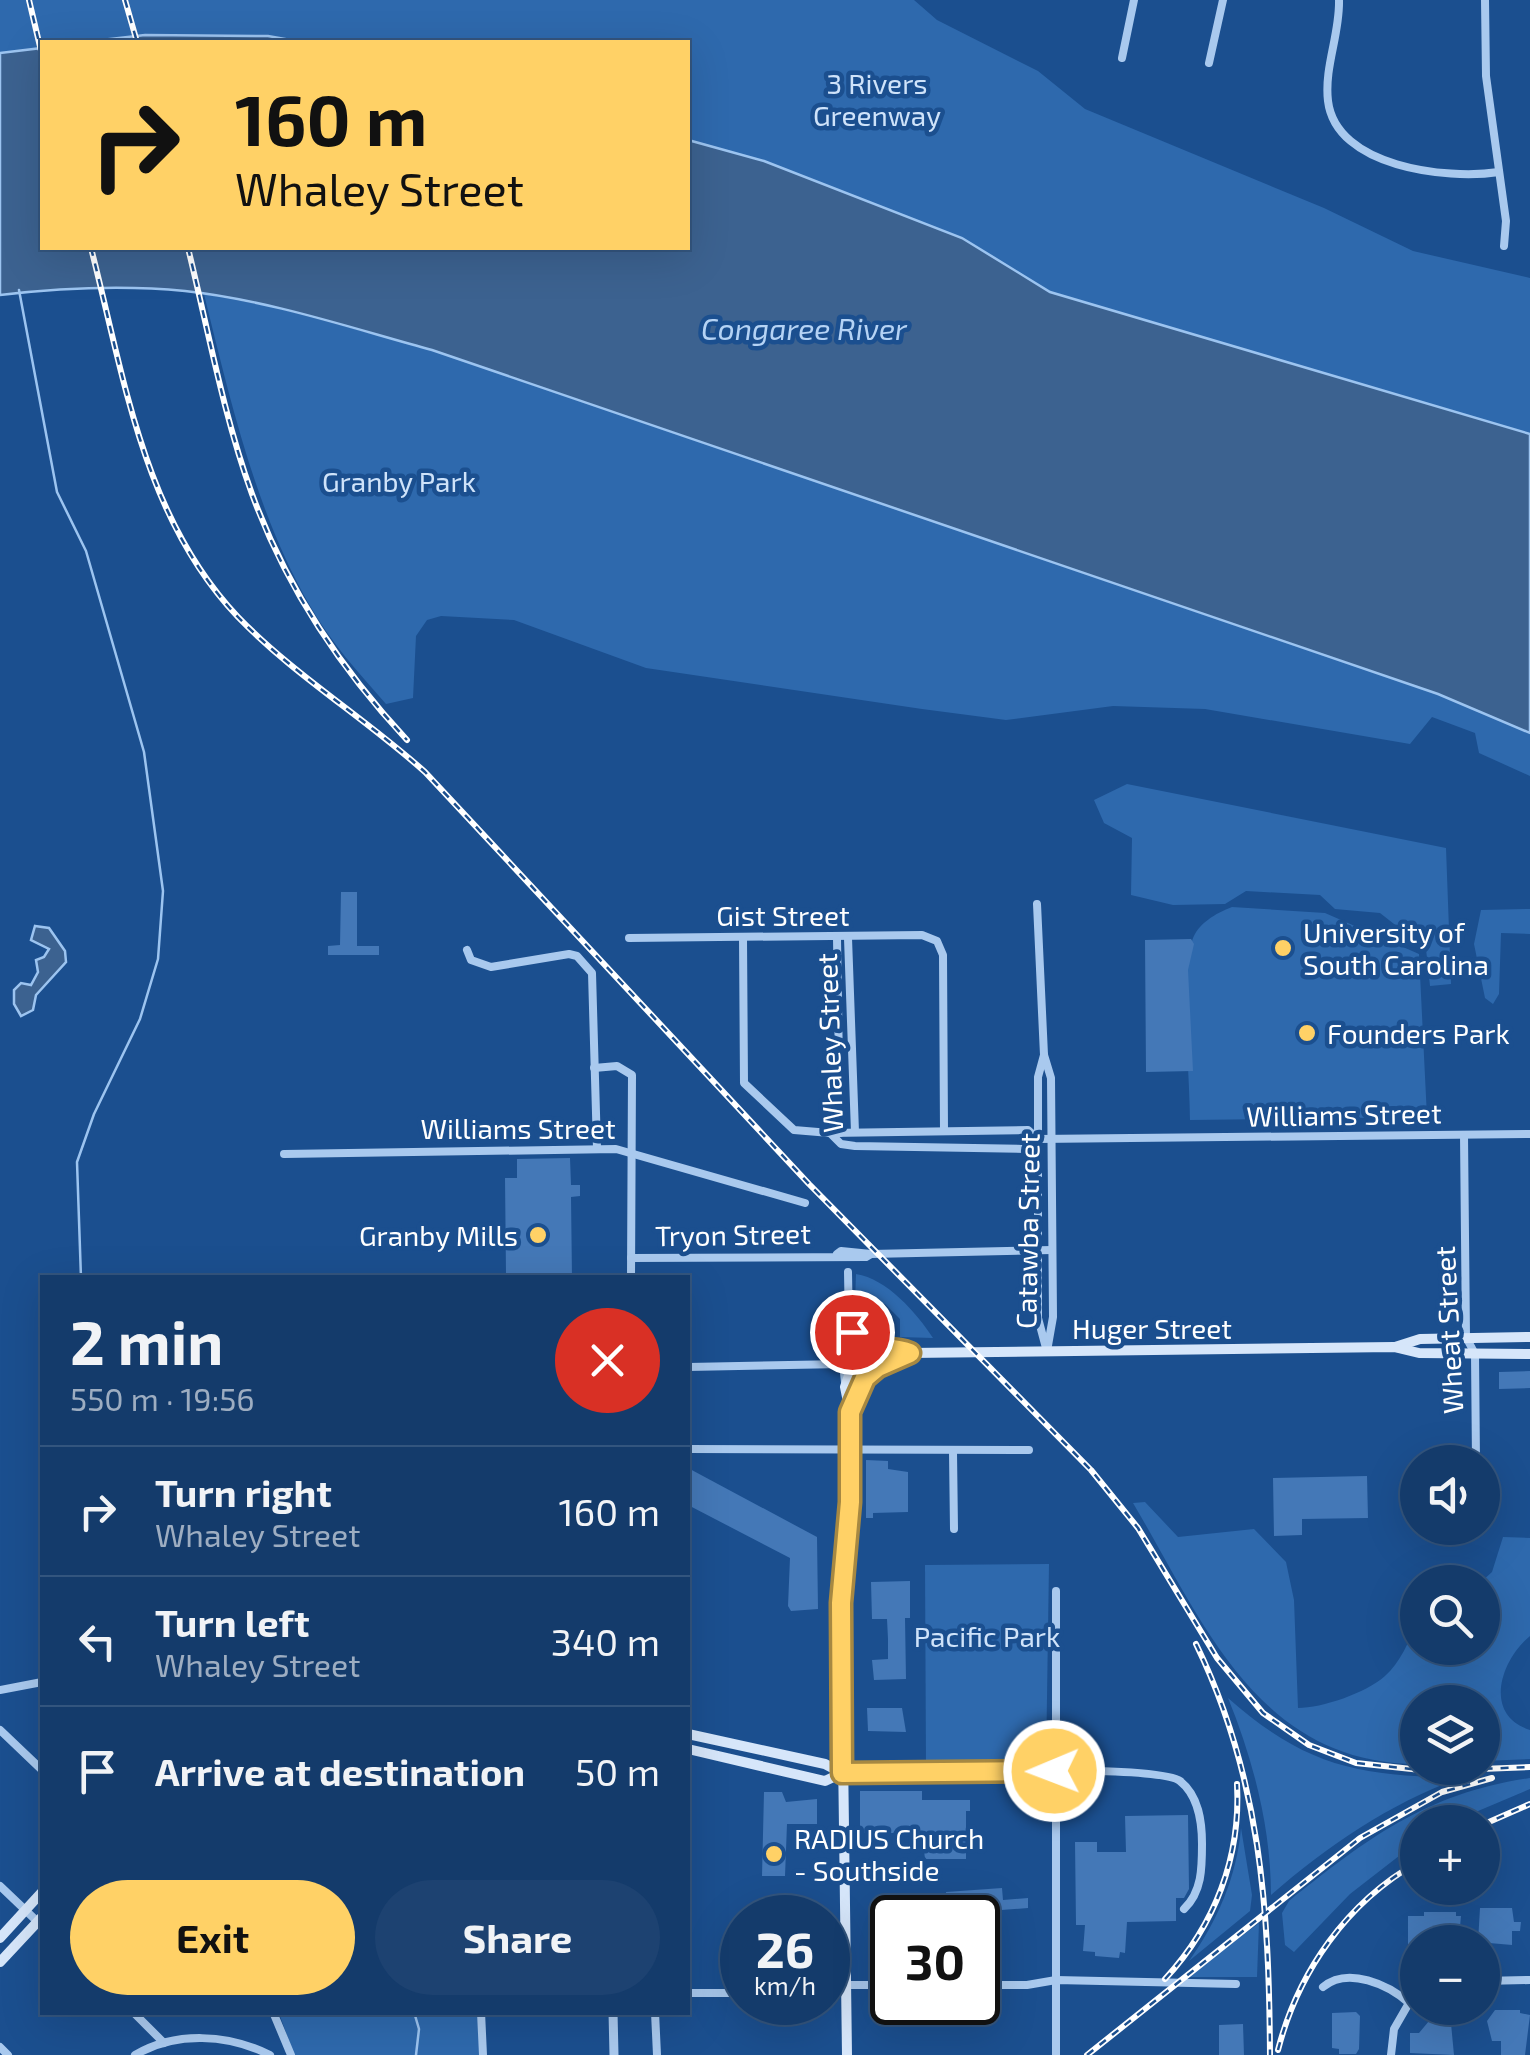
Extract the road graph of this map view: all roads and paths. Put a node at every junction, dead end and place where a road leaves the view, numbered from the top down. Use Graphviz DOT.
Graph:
graph roads {
  1 [pos="1134,0"];
  2 [pos="1223,0"];
  3 [pos="1339,0"];
  4 [pos="1485,0"];
  5 [pos="1122,58"];
  6 [pos="1209,63"];
  7 [pos="1499,172"];
  8 [pos="1504,246"];
  9 [pos="1037,904"];
  10 [pos="629,938"];
  11 [pos="743,938"];
  12 [pos="836,938"];
  13 [pos="848,938"];
  14 [pos="468,950"];
  15 [pos="1044,1054"];
  16 [pos="594,1068"];
  17 [pos="944,1130"];
  18 [pos="855,1131"];
  19 [pos="835,1133"];
  20 [pos="1530,1134"];
  21 [pos="1464,1135"];
  22 [pos="1052,1138"];
  23 [pos="1038,1139"];
  24 [pos="855,1146"];
  25 [pos="597,1148"];
  26 [pos="633,1152"];
  27 [pos="284,1154"];
  28 [pos="805,1202"];
  29 [pos="1038,1250"];
  30 [pos="1052,1250"];
  31 [pos="630,1258"];
  32 [pos="848,1272"];
  33 [pos="631,1275"];
  34 [pos="849,1328"];
  35 [pos="1466,1337"];
  36 [pos="1530,1337"];
  37 [pos="846,1340"];
  38 [pos="1394,1347"];
  39 [pos="874,1349"];
  40 [pos="1047,1351"];
  41 [pos="910,1353"];
  42 [pos="1475,1354"];
  43 [pos="1530,1354"];
  44 [pos="861,1358"];
  45 [pos="842,1364"];
  46 [pos="883,1365"];
  47 [pos="690,1366"];
  48 [pos="846,1386"];
  49 [pos="850,1412"];
  50 [pos="1476,1445"];
  51 [pos="690,1449"];
  52 [pos="1029,1450"];
  53 [pos="851,1451"];
  54 [pos="953,1452"];
  55 [pos="954,1529"];
  56 [pos="1056,1591"];
  57 [pos="40,1682"];
  58 [pos="0,1690"];
  59 [pos="0,1730"];
  60 [pos="690,1734"];
  61 [pos="690,1749"];
  62 [pos="40,1768"];
  63 [pos="1054,1771"];
  64 [pos="842,1773"];
  65 [pos="0,1886"];
  66 [pos="40,1894"];
  67 [pos="844,1895"];
  68 [pos="1184,1909"];
  69 [pos="26,1910"];
  70 [pos="40,1921"];
  71 [pos="40,1923"];
  72 [pos="0,1938"];
  73 [pos="0,1962"];
  74 [pos="1056,1980"];
  75 [pos="1500,1980"];
  76 [pos="1530,1980"];
  77 [pos="1000,1984"];
  78 [pos="1236,1984"];
  79 [pos="1323,1987"];
  80 [pos="720,1993"];
  81 [pos="690,1994"];
  82 [pos="1400,1996"];
  83 [pos="135,2015"];
  84 [pos="274,2015"];
  85 [pos="481,2015"];
  86 [pos="613,2015"];
  87 [pos="655,2015"];
  88 [pos="1400,2019"];
  89 [pos="846,2025"];
  90 [pos="164,2043"];
  91 [pos="0,2047"];
  92 [pos="8,2055"];
  93 [pos="135,2055"];
  94 [pos="270,2055"];
  95 [pos="291,2055"];
  96 [pos="483,2055"];
  97 [pos="614,2055"];
  98 [pos="657,2055"];
  99 [pos="847,2055"];
  100 [pos="1056,2055"];
  101 [pos="1390,2055"];
  1 -- 5 [label="street"];
  2 -- 6 [label="street"];
  3 -- 7 [label="street"];
  4 -- 7 [label="street"];
  7 -- 8 [label="street"];
  9 -- 15 [label="street, Catawba Street"];
  10 -- 11 [label="street, Gist Street"];
  11 -- 12 [label="street, Gist Street"];
  11 -- 19 [label="street"];
  12 -- 13 [label="street, Gist Street"];
  12 -- 19 [label="street, Whaley Street"];
  13 -- 17 [label="street, Gist Street"];
  13 -- 18 [label="street, Whaley Street"];
  14 -- 16 [label="street"];
  15 -- 22 [label="street, Catawba Street"];
  15 -- 23 [label="street, Catawba Street"];
  16 -- 25 [label="street"];
  16 -- 26 [label="street"];
  17 -- 18 [label="street, Williams Street"];
  17 -- 23 [label="street, Williams Street"];
  18 -- 19 [label="street, Williams Street"];
  18 -- 24 [label="street, Whaley Street"];
  19 -- 24 [label="street, Williams Street"];
  20 -- 21 [label="street, Williams Street"];
  21 -- 22 [label="street, Williams Street"];
  21 -- 35 [label="street, Wheat Street"];
  22 -- 23 [label="street, Williams Street"];
  22 -- 30 [label="street, Catawba Street"];
  23 -- 24 [label="street, Williams Street"];
  23 -- 29 [label="street, Catawba Street"];
  25 -- 26 [label="street, Williams Street"];
  25 -- 27 [label="street, Williams Street"];
  26 -- 28 [label="street, Williams Street"];
  26 -- 31 [label="street"];
  29 -- 30 [label="street, Tryon Street"];
  29 -- 31 [label="street, Tryon Street"];
  29 -- 40 [label="street, Catawba Street"];
  30 -- 40 [label="street, Catawba Street"];
  31 -- 33 [label="street"];
  32 -- 34 [label="street"];
  34 -- 37 [label="street"];
  34 -- 39 [label="street"];
  35 -- 36 [label="main road, Huger Street"];
  35 -- 38 [label="main road, Huger Street"];
  35 -- 42 [label="street, Wheat Street"];
  37 -- 44 [label="street"];
  37 -- 45 [label="street"];
  38 -- 40 [label="main road, Huger Street"];
  38 -- 42 [label="main road, Huger Street"];
  39 -- 41 [label="main road"];
  39 -- 44 [label="main road"];
  40 -- 41 [label="main road, Huger Street"];
  41 -- 46 [label="main road"];
  42 -- 43 [label="main road, Huger Street"];
  42 -- 50 [label="street, Wheat Street"];
  44 -- 46 [label="street"];
  44 -- 48 [label="main road"];
  45 -- 47 [label="street"];
  45 -- 48 [label="street"];
  46 -- 49 [label="main road"];
  48 -- 49 [label="main road"];
  49 -- 53 [label="main road"];
  51 -- 53 [label="street"];
  52 -- 54 [label="street"];
  53 -- 54 [label="street"];
  53 -- 64 [label="main road"];
  54 -- 55 [label="street"];
  56 -- 63 [label="street"];
  57 -- 58 [label="street"];
  59 -- 62 [label="street"];
  60 -- 64 [label="main road"];
  61 -- 64 [label="main road"];
  63 -- 64 [label="street"];
  63 -- 68 [label="street"];
  63 -- 74 [label="street"];
  64 -- 67 [label="main road"];
  65 -- 69 [label="street"];
  66 -- 69 [label="main road"];
  69 -- 70 [label="street"];
  69 -- 72 [label="main road"];
  71 -- 73 [label="main road"];
  74 -- 77 [label="street"];
  74 -- 78 [label="street"];
  74 -- 100 [label="street"];
  75 -- 76 [label="street"];
  79 -- 82 [label="street"];
  80 -- 81 [label="street"];
  83 -- 90 [label="street"];
  84 -- 95 [label="street"];
  85 -- 96 [label="street"];
  86 -- 97 [label="street"];
  87 -- 98 [label="street"];
  88 -- 101 [label="street"];
  89 -- 99 [label="main road"];
  90 -- 93 [label="street"];
  90 -- 94 [label="street"];
  91 -- 92 [label="street"];
}
